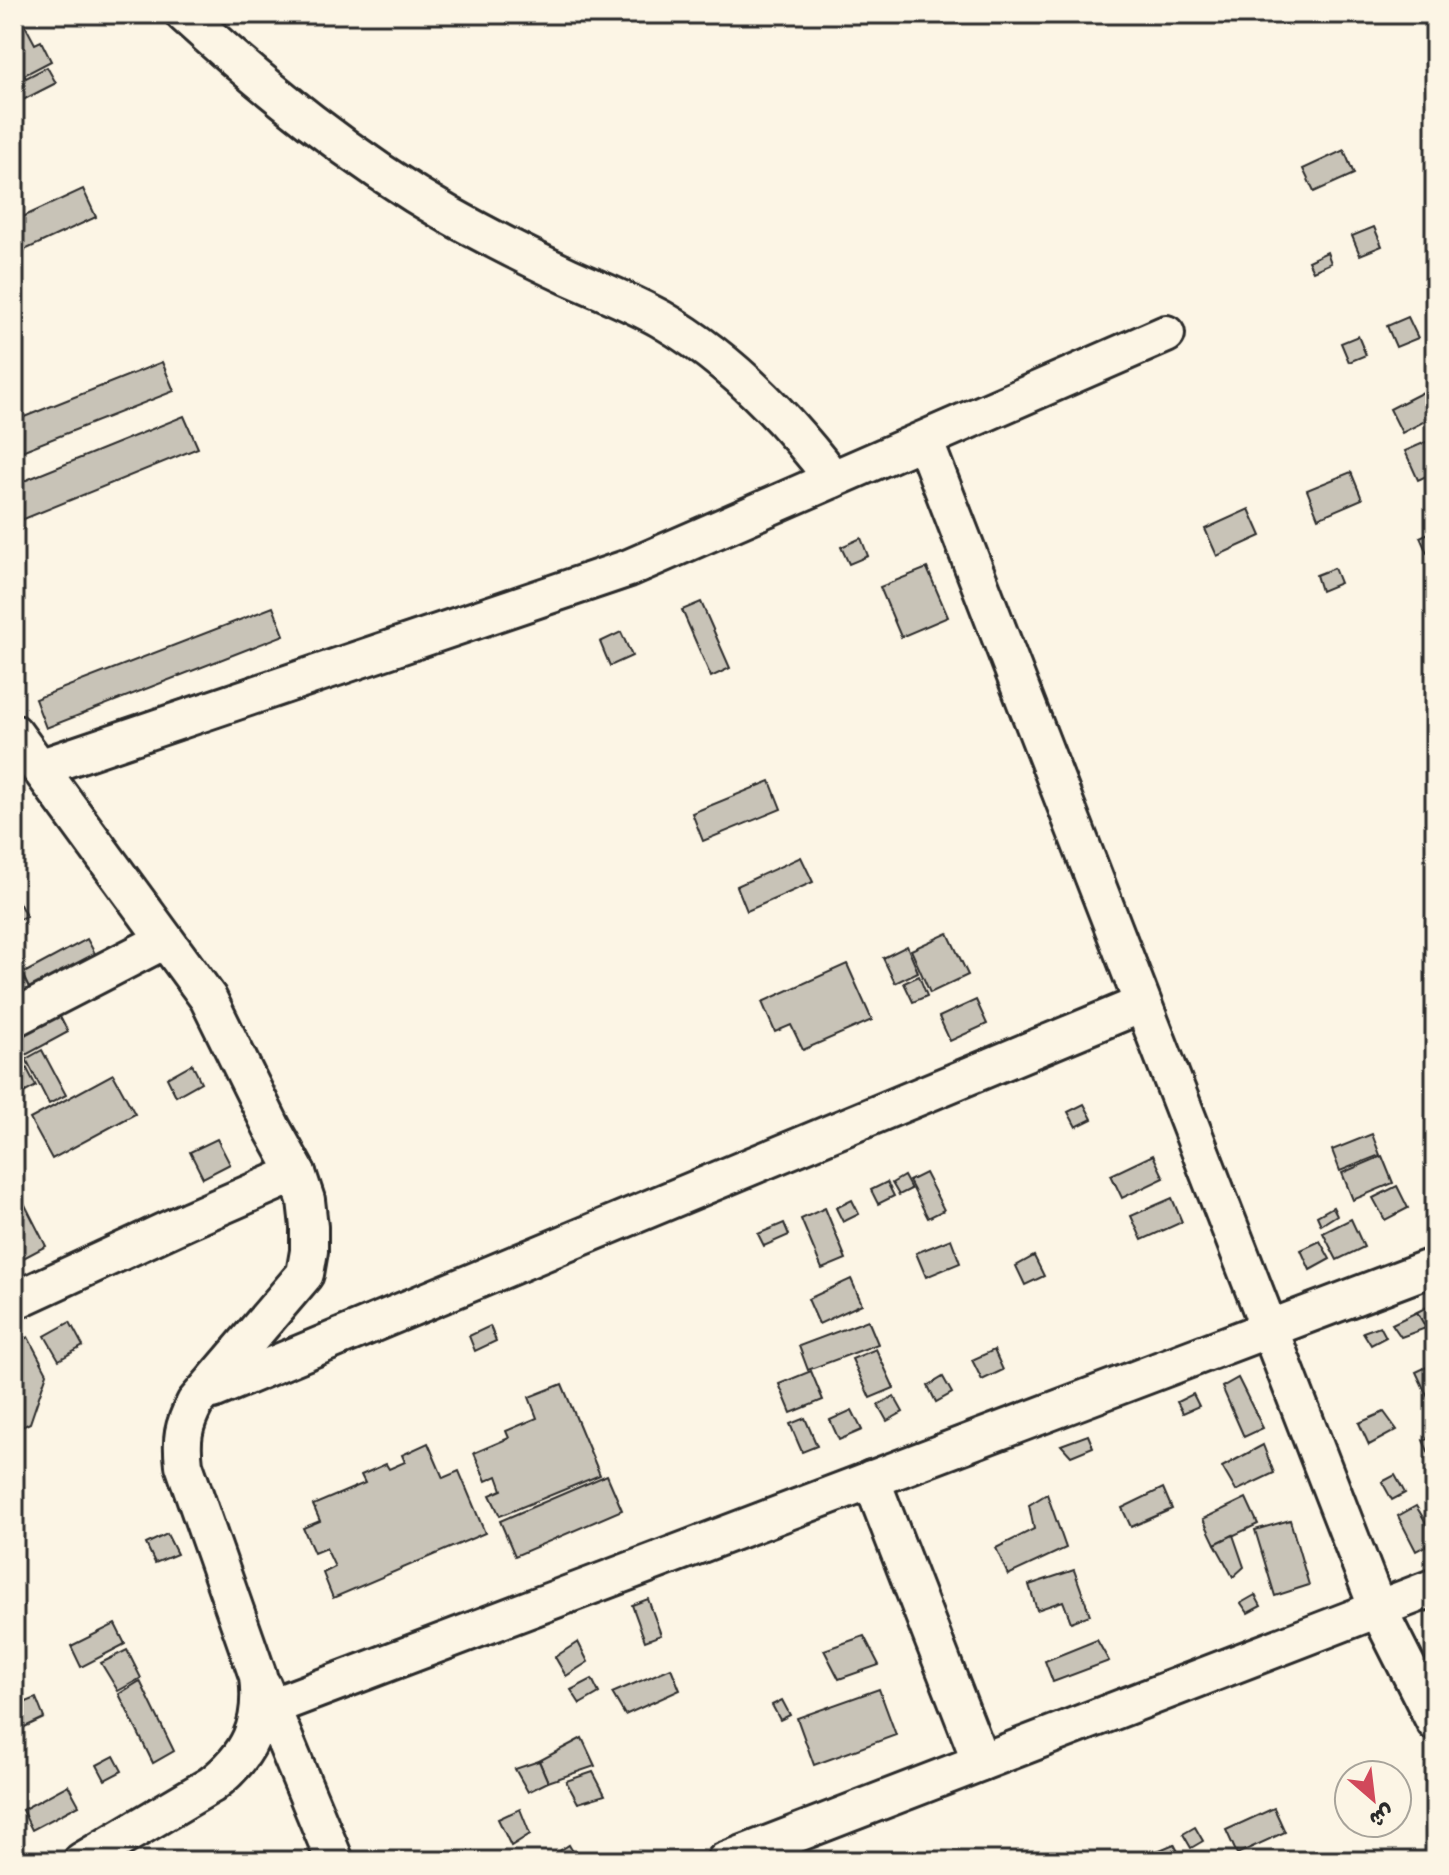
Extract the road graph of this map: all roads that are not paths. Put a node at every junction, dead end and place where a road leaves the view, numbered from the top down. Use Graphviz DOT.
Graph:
graph roads {
  1 [pos="184,14"];
  2 [pos="1166,334"];
  3 [pos="924,440"];
  4 [pos="833,479"];
  5 [pos="14,733"];
  6 [pos="39,768"];
  7 [pos="165,940"];
  8 [pos="1142,1004"];
  9 [pos="14,1018"];
  10 [pos="297,1173"];
  11 [pos="1435,1266"];
  12 [pos="14,1301"];
  13 [pos="1268,1329"];
  14 [pos="205,1393"];
  15 [pos="871,1479"];
  16 [pos="1435,1587"];
  17 [pos="1378,1609"];
  18 [pos="265,1692"];
  19 [pos="1435,1722"];
  20 [pos="981,1762"];
  21 [pos="786,1850"];
  22 [pos="82,1861"];
  23 [pos="335,1861"];
  24 [pos="725,1861"];
  1 -- 4 [label="street"];
  2 -- 3 [label="street"];
  3 -- 4 [label="street"];
  3 -- 8 [label="street"];
  4 -- 6 [label="street"];
  5 -- 6 [label="street"];
  6 -- 7 [label="street"];
  7 -- 9 [label="street"];
  7 -- 10 [label="street"];
  8 -- 13 [label="street"];
  8 -- 14 [label="street"];
  10 -- 12 [label="street"];
  10 -- 14 [label="street"];
  11 -- 13 [label="street"];
  13 -- 15 [label="street"];
  13 -- 17 [label="street"];
  14 -- 18 [label="street"];
  15 -- 18 [label="street"];
  15 -- 20 [label="street"];
  16 -- 17 [label="street"];
  17 -- 19 [label="street"];
  17 -- 20 [label="street"];
  18 -- 22 [label="street"];
  18 -- 23 [label="street"];
  20 -- 21 [label="street"];
  21 -- 24 [label="street"];
}
